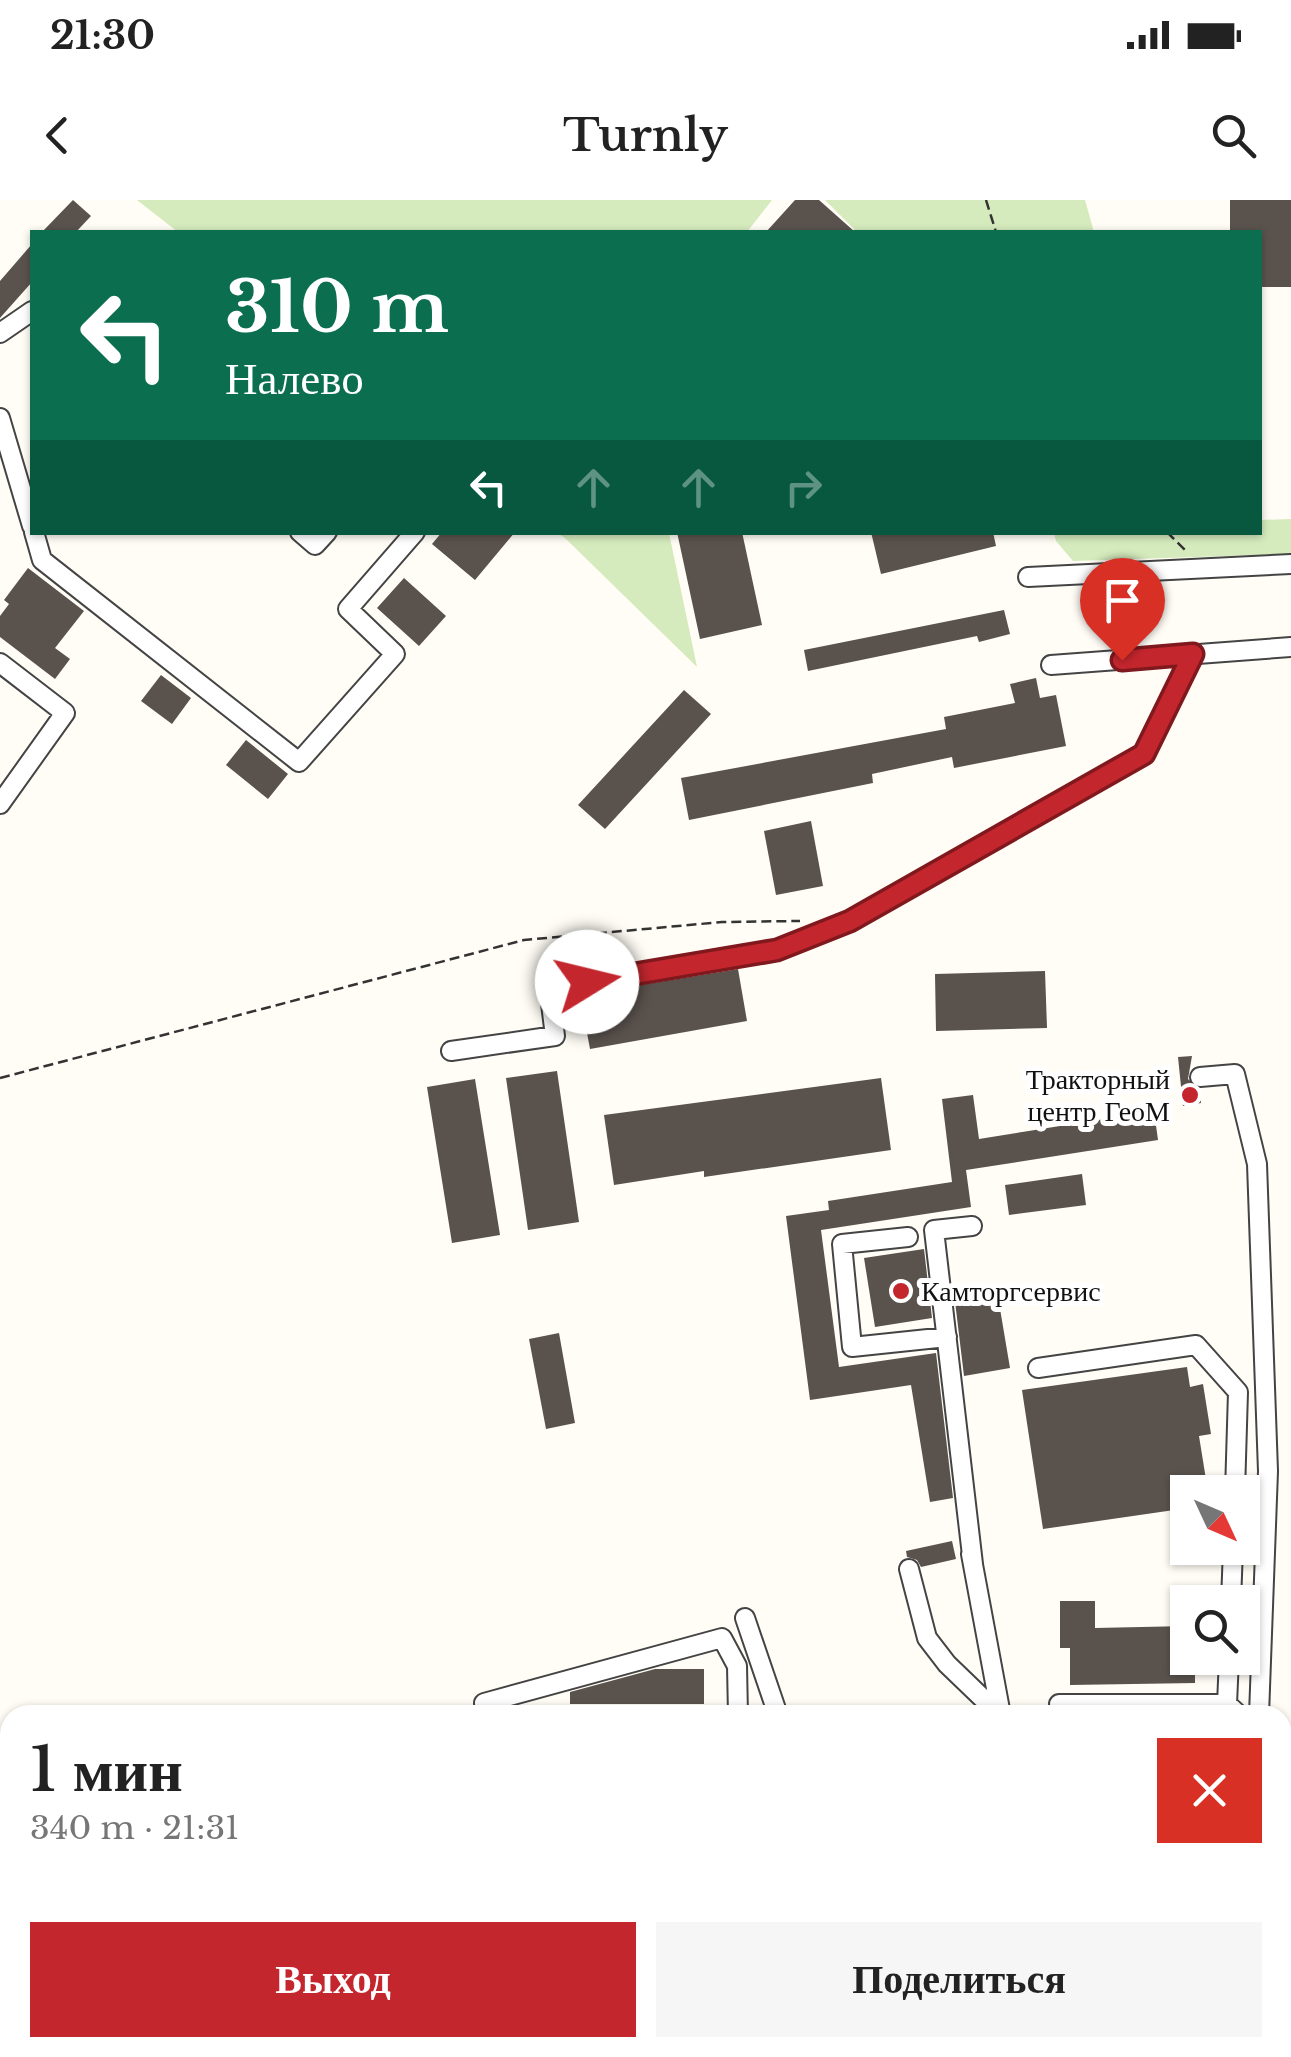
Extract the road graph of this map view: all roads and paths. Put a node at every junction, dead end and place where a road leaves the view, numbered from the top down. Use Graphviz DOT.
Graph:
graph roads {
  1 [pos="986,200"];
  2 [pos="995,230"];
  3 [pos="30,312"];
  4 [pos="0,333"];
  5 [pos="0,418"];
  6 [pos="30,519"];
  7 [pos="35,535"];
  8 [pos="303,535"];
  9 [pos="323,535"];
  10 [pos="412,535"];
  11 [pos="1170,535"];
  12 [pos="1291,564"];
  13 [pos="1204,568"];
  14 [pos="1028,576"];
  15 [pos="1291,647"];
  16 [pos="1193,654"];
  17 [pos="0,663"];
  18 [pos="1051,665"];
  19 [pos="0,804"];
  20 [pos="814,921"];
  21 [pos="451,1051"];
  22 [pos="0,1078"];
  23 [pos="1200,1078"];
  24 [pos="972,1226"];
  25 [pos="908,1237"];
  26 [pos="947,1337"];
  27 [pos="1038,1368"];
  28 [pos="1236,1475"];
  29 [pos="909,1569"];
  30 [pos="745,1618"];
  31 [pos="1230,1675"];
  32 [pos="1059,1704"];
  33 [pos="484,1705"];
  34 [pos="738,1705"];
  35 [pos="775,1705"];
  36 [pos="990,1705"];
  37 [pos="999,1705"];
  38 [pos="1088,1705"];
  39 [pos="1233,1705"];
  40 [pos="1259,1705"];
  1 -- 2 [label="path"];
  3 -- 4 [label="lane"];
  5 -- 6 [label="lane"];
  7 -- 10 [label="lane"];
  8 -- 9 [label="lane"];
  11 -- 13 [label="path"];
  12 -- 13 [label="lane"];
  13 -- 14 [label="lane"];
  15 -- 16 [label="lane"];
  16 -- 18 [label="lane"];
  16 -- 21 [label="lane"];
  17 -- 19 [label="lane"];
  20 -- 22 [label="path"];
  23 -- 40 [label="lane"];
  24 -- 26 [label="lane"];
  25 -- 26 [label="lane"];
  26 -- 37 [label="lane"];
  27 -- 28 [label="lane"];
  29 -- 36 [label="lane"];
  30 -- 35 [label="lane"];
  31 -- 39 [label="lane"];
  32 -- 38 [label="lane"];
  33 -- 34 [label="lane"];
}
